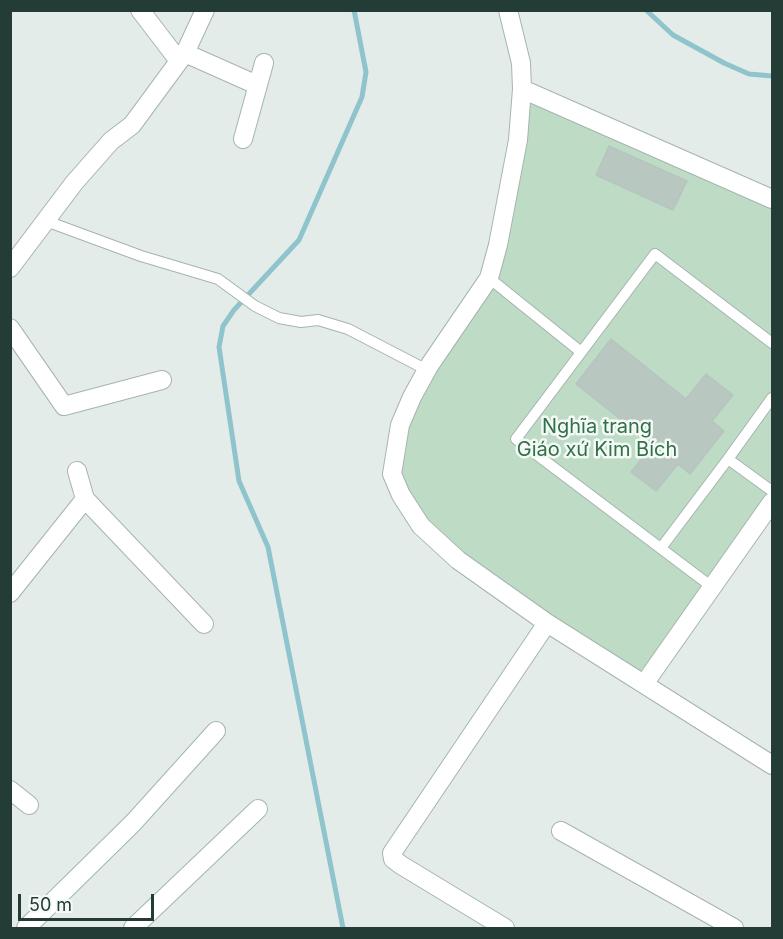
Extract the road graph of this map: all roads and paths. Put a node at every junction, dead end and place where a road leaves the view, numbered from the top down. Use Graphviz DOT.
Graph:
graph roads {
  1 [pos="140,10"];
  2 [pos="205,10"];
  3 [pos="508,10"];
  4 [pos="182,57"];
  5 [pos="264,63"];
  6 [pos="257,85"];
  7 [pos="522,89"];
  8 [pos="243,139"];
  9 [pos="772,199"];
  10 [pos="46,221"];
  11 [pos="10,268"];
  12 [pos="489,278"];
  13 [pos="10,328"];
  14 [pos="772,343"];
  15 [pos="581,351"];
  16 [pos="427,370"];
  17 [pos="162,380"];
  18 [pos="772,398"];
  19 [pos="728,459"];
  20 [pos="77,471"];
  21 [pos="772,492"];
  22 [pos="86,499"];
  23 [pos="772,502"];
  24 [pos="662,548"];
  25 [pos="712,587"];
  26 [pos="10,593"];
  27 [pos="547,623"];
  28 [pos="204,624"];
  29 [pos="644,684"];
  30 [pos="216,731"];
  31 [pos="772,765"];
  32 [pos="10,790"];
  33 [pos="29,805"];
  34 [pos="258,809"];
  35 [pos="561,831"];
  36 [pos="26,928"];
  37 [pos="133,928"];
  38 [pos="505,928"];
  39 [pos="734,928"];
  1 -- 4 [label="street"];
  2 -- 4 [label="street"];
  3 -- 7 [label="street"];
  4 -- 6 [label="street"];
  4 -- 10 [label="street"];
  5 -- 6 [label="street"];
  6 -- 8 [label="street"];
  7 -- 9 [label="street"];
  7 -- 12 [label="street"];
  10 -- 11 [label="street"];
  10 -- 16 [label="lane"];
  12 -- 15 [label="lane"];
  12 -- 16 [label="street"];
  13 -- 17 [label="street"];
  14 -- 15 [label="lane"];
  15 -- 24 [label="lane"];
  16 -- 27 [label="street"];
  18 -- 19 [label="lane"];
  19 -- 21 [label="lane"];
  19 -- 24 [label="lane"];
  20 -- 22 [label="street"];
  22 -- 26 [label="street"];
  22 -- 28 [label="street"];
  23 -- 25 [label="street"];
  24 -- 25 [label="lane"];
  25 -- 29 [label="street"];
  27 -- 29 [label="street"];
  27 -- 38 [label="street"];
  29 -- 31 [label="street"];
  30 -- 36 [label="street"];
  32 -- 33 [label="street"];
  34 -- 37 [label="street"];
  35 -- 39 [label="street"];
}
